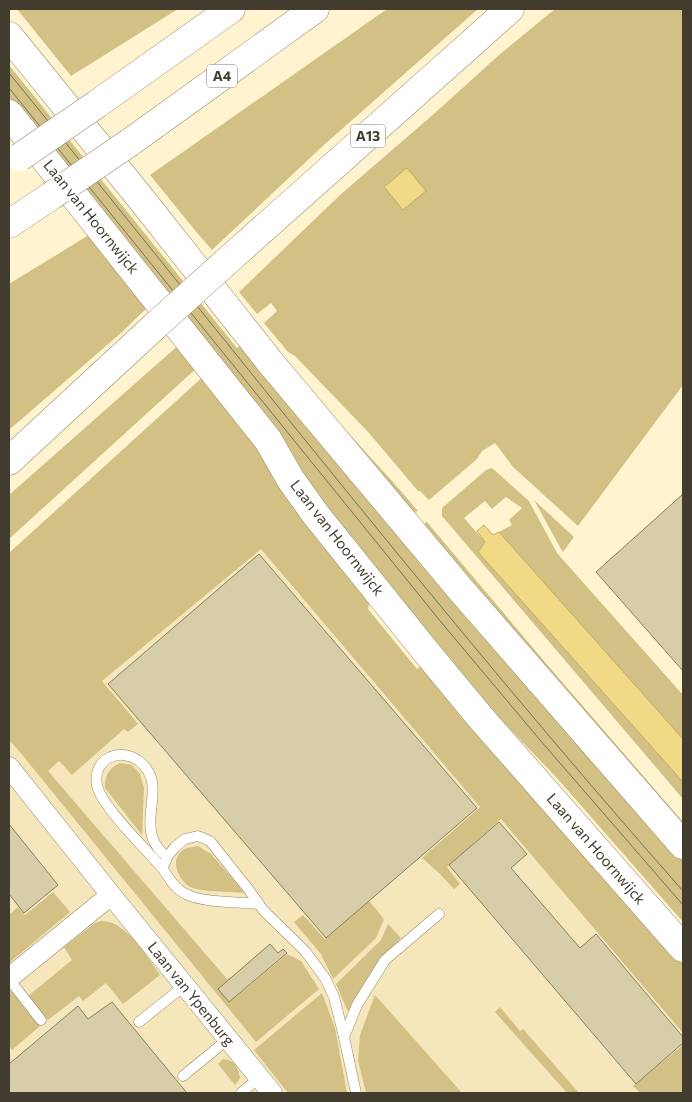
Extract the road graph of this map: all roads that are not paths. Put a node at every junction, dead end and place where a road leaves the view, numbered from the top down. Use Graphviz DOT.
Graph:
graph roads {
  1 [pos="231,9"];
  2 [pos="315,9"];
  3 [pos="510,9"];
  4 [pos="9,36"];
  5 [pos="9,114"];
  6 [pos="14,161"];
  7 [pos="9,224"];
  8 [pos="9,461"];
  9 [pos="9,767"];
  10 [pos="683,845"];
  11 [pos="167,857"];
  12 [pos="163,869"];
  13 [pos="111,895"];
  14 [pos="259,904"];
  15 [pos="439,914"];
  16 [pos="683,948"];
  17 [pos="9,979"];
  18 [pos="184,986"];
  19 [pos="41,1020"];
  20 [pos="139,1022"];
  21 [pos="344,1037"];
  22 [pos="228,1039"];
  23 [pos="183,1076"];
  24 [pos="266,1086"];
  25 [pos="241,1093"];
  26 [pos="356,1093"];
  1 -- 6 [label="main road, bridge"];
  2 -- 7 [label="main road, A4, bridge"];
  3 -- 8 [label="main road, A13, bridge"];
  4 -- 10 [label="main road"];
  5 -- 16 [label="main road, Laan van Hoornwijck"];
  9 -- 13 [label="street, Laan van Ypenburg"];
  11 -- 12 [label="lane"];
  11 -- 12 [label="lane"];
  11 -- 14 [label="lane"];
  12 -- 14 [label="lane"];
  13 -- 17 [label="street"];
  13 -- 18 [label="street, Laan van Ypenburg"];
  14 -- 21 [label="lane"];
  15 -- 21 [label="lane"];
  17 -- 19 [label="lane"];
  18 -- 20 [label="lane"];
  18 -- 22 [label="street, Laan van Ypenburg"];
  21 -- 26 [label="lane"];
  22 -- 23 [label="lane"];
  22 -- 24 [label="street, Laan van Ypenburg"];
  24 -- 25 [label="lane"];
}
